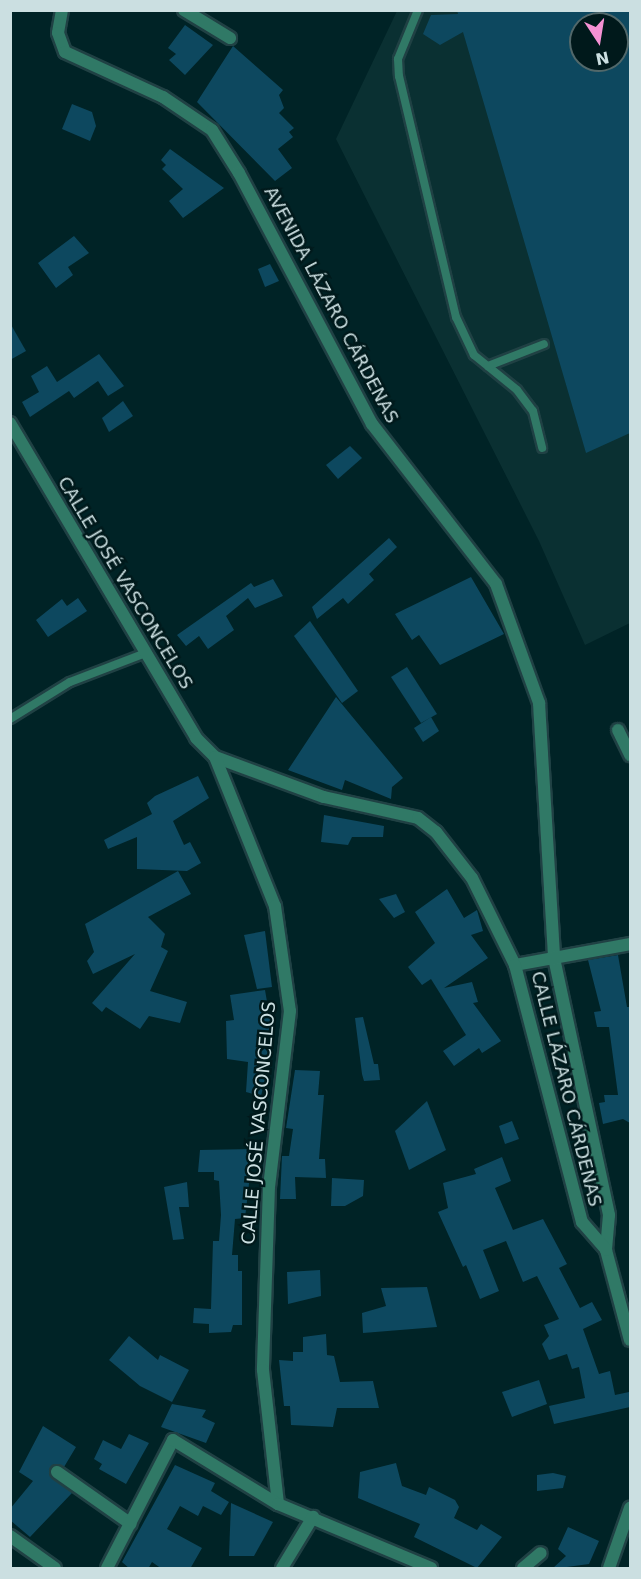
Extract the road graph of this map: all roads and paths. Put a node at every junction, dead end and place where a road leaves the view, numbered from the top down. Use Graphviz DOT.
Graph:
graph roads {
  1 [pos="62,10"];
  2 [pos="183,10"];
  3 [pos="418,10"];
  4 [pos="230,38"];
  5 [pos="544,344"];
  6 [pos="488,366"];
  7 [pos="10,423"];
  8 [pos="542,448"];
  9 [pos="146,653"];
  10 [pos="10,719"];
  11 [pos="618,730"];
  12 [pos="630,755"];
  13 [pos="215,757"];
  14 [pos="630,944"];
  15 [pos="554,958"];
  16 [pos="515,965"];
  17 [pos="606,1250"];
  18 [pos="630,1340"];
  19 [pos="57,1472"];
  20 [pos="278,1504"];
  21 [pos="630,1508"];
  22 [pos="313,1517"];
  23 [pos="131,1524"];
  24 [pos="10,1536"];
  25 [pos="541,1553"];
  26 [pos="55,1569"];
  27 [pos="107,1569"];
  28 [pos="282,1569"];
  29 [pos="431,1569"];
  30 [pos="523,1569"];
  31 [pos="609,1569"];
  1 -- 15 [label="street, AVENIDA LÁZARO CÁRDENAS"];
  2 -- 4 [label="street"];
  3 -- 6 [label="lane"];
  5 -- 6 [label="lane"];
  6 -- 8 [label="lane"];
  7 -- 9 [label="street, CALLE JOSÉ VASCONCELOS"];
  9 -- 10 [label="lane"];
  9 -- 13 [label="street, CALLE JOSÉ VASCONCELOS"];
  11 -- 12 [label="street"];
  13 -- 16 [label="street, CALLE JOSÉ VASCONCELOS"];
  13 -- 20 [label="street, CALLE JOSÉ VASCONCELOS"];
  14 -- 15 [label="street"];
  15 -- 16 [label="street"];
  15 -- 17 [label="street, CALLE LÁZARO CÁRDENAS"];
  16 -- 17 [label="street, CALLE LÁZARO CÁRDENAS"];
  17 -- 18 [label="street, CALLE LÁZARO CÁRDENAS"];
  19 -- 23 [label="street"];
  20 -- 22 [label="street"];
  20 -- 23 [label="street"];
  21 -- 31 [label="street"];
  22 -- 28 [label="street"];
  22 -- 29 [label="street"];
  23 -- 27 [label="street"];
  24 -- 26 [label="street"];
  25 -- 30 [label="street"];
}
